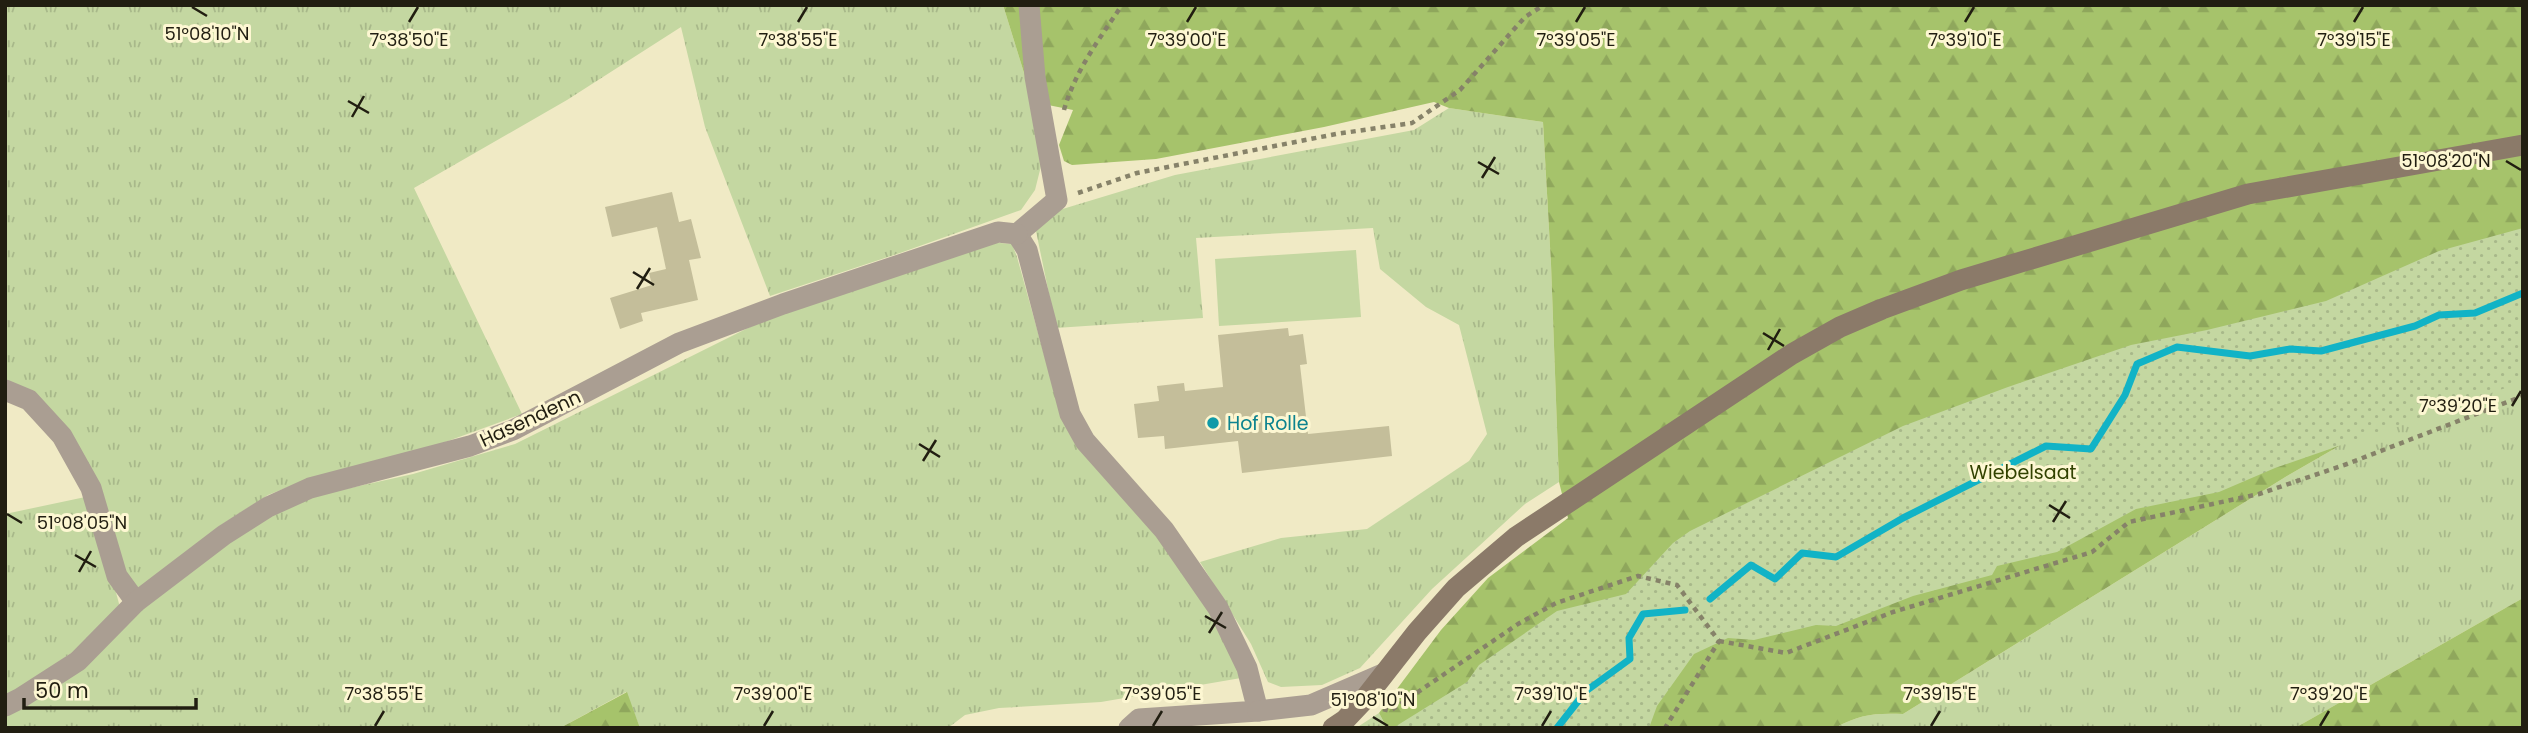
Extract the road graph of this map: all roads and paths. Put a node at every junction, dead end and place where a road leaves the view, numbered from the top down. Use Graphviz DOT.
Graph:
graph roads {
  1 [pos="1029,5"];
  2 [pos="1122,5"];
  3 [pos="1544,5"];
  4 [pos="1060,120"];
  5 [pos="2522,144"];
  6 [pos="1057,200"];
  7 [pos="1017,234"];
  8 [pos="5,390"];
  9 [pos="2523,396"];
  10 [pos="136,602"];
  11 [pos="1719,641"];
  12 [pos="1383,674"];
  13 [pos="1363,701"];
  14 [pos="5,706"];
  15 [pos="1258,711"];
  16 [pos="1129,728"];
  17 [pos="1333,728"];
  18 [pos="1665,728"];
  1 -- 6 [label="street"];
  2 -- 4 [label="path"];
  3 -- 6 [label="path"];
  5 -- 12 [label="main road"];
  6 -- 7 [label="street"];
  7 -- 10 [label="street, Hasendenn"];
  7 -- 15 [label="street"];
  8 -- 10 [label="street"];
  9 -- 11 [label="path"];
  10 -- 14 [label="street, Hasendenn"];
  11 -- 13 [label="path"];
  11 -- 18 [label="path"];
  12 -- 13 [label="main road"];
  12 -- 15 [label="street"];
  13 -- 17 [label="main road"];
  15 -- 16 [label="street"];
}
